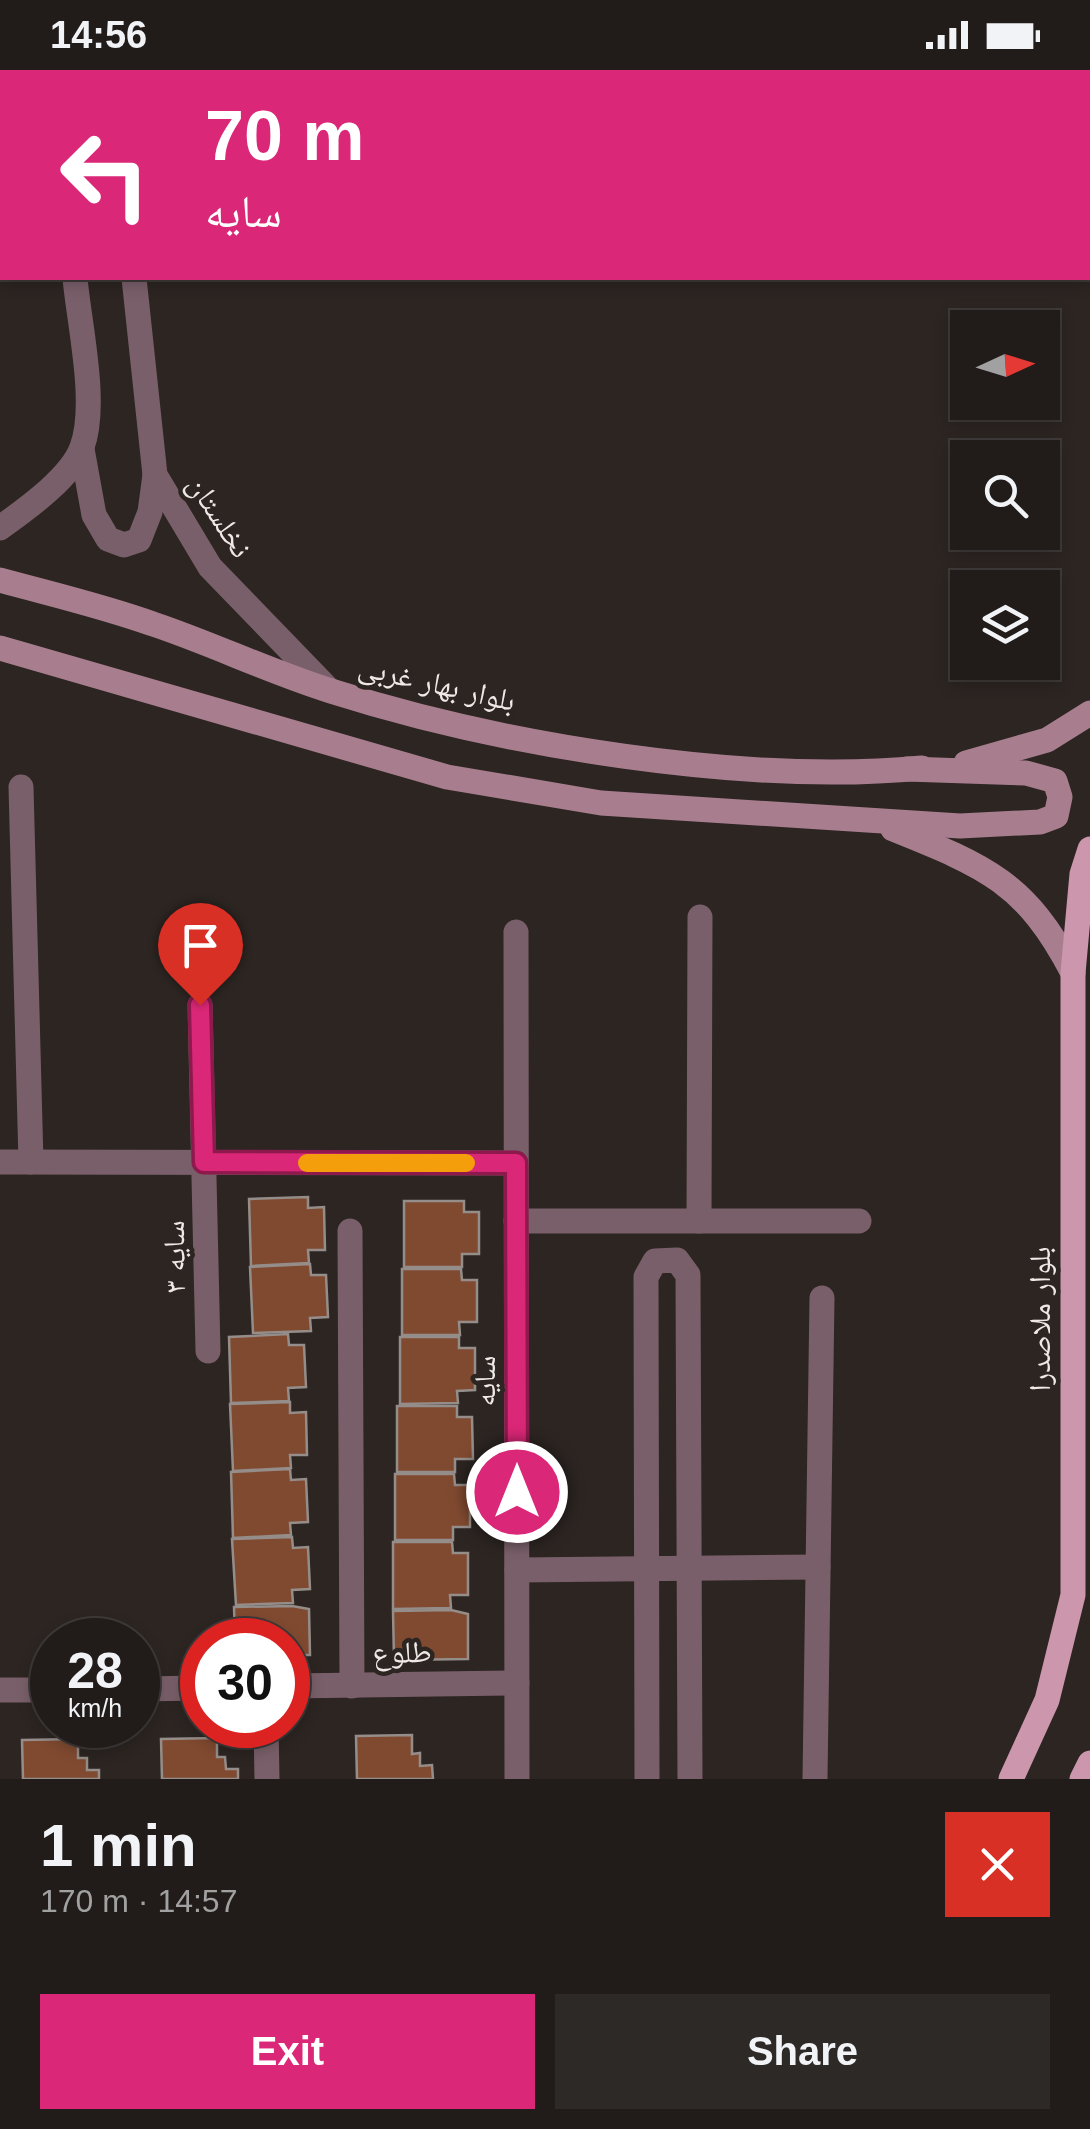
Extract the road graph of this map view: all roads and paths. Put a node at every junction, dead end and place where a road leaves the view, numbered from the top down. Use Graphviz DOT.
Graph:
graph roads {
  1 [pos="75,280"];
  2 [pos="134,280"];
  3 [pos="82,449"];
  4 [pos="155,474"];
  5 [pos="0,528"];
  6 [pos="0,580"];
  7 [pos="0,648"];
  8 [pos="329,690"];
  9 [pos="1090,712"];
  10 [pos="907,769"];
  11 [pos="21,787"];
  12 [pos="870,820"];
  13 [pos="1090,849"];
  14 [pos="700,917"];
  15 [pos="516,932"];
  16 [pos="1073,974"];
  17 [pos="200,1005"];
  18 [pos="0,1162"];
  19 [pos="31,1162"];
  20 [pos="204,1162"];
  21 [pos="516,1163"];
  22 [pos="516,1221"];
  23 [pos="699,1221"];
  24 [pos="859,1221"];
  25 [pos="350,1231"];
  26 [pos="822,1298"];
  27 [pos="208,1351"];
  28 [pos="818,1566"];
  29 [pos="647,1568"];
  30 [pos="689,1568"];
  31 [pos="517,1570"];
  32 [pos="517,1683"];
  33 [pos="310,1686"];
  34 [pos="352,1686"];
  35 [pos="0,1690"];
  36 [pos="30,1690"];
  37 [pos="266,1748"];
  38 [pos="1090,1763"];
  39 [pos="266,1779"];
  40 [pos="517,1779"];
  41 [pos="648,1779"];
  42 [pos="690,1779"];
  43 [pos="815,1779"];
  44 [pos="1011,1779"];
  45 [pos="1082,1779"];
  1 -- 3 [label="street"];
  2 -- 4 [label="street, نخلستان"];
  3 -- 4 [label="street"];
  3 -- 5 [label="street"];
  4 -- 8 [label="street, نخلستان"];
  6 -- 8 [label="main road, بلوار بهار غربی"];
  7 -- 12 [label="main road"];
  8 -- 10 [label="main road, بلوار بهار غربی"];
  9 -- 10 [label="main road"];
  10 -- 12 [label="main road"];
  11 -- 19 [label="street"];
  12 -- 16 [label="main road"];
  13 -- 16 [label="main road, بلوار ملاصدرا"];
  14 -- 23 [label="street"];
  15 -- 21 [label="street, سایه"];
  16 -- 44 [label="main road, بلوار ملاصدرا"];
  17 -- 20 [label="street, سایه ۳"];
  18 -- 19 [label="street"];
  19 -- 20 [label="street"];
  20 -- 21 [label="street"];
  20 -- 27 [label="street, سایه ۳"];
  21 -- 22 [label="street, سایه"];
  22 -- 23 [label="street"];
  22 -- 31 [label="street, سایه"];
  23 -- 24 [label="street"];
  25 -- 34 [label="street"];
  26 -- 28 [label="street"];
  28 -- 30 [label="street"];
  28 -- 43 [label="street"];
  29 -- 30 [label="street"];
  29 -- 30 [label="street"];
  29 -- 31 [label="street"];
  29 -- 41 [label="street"];
  30 -- 42 [label="street"];
  31 -- 32 [label="street, سایه"];
  32 -- 34 [label="street, طلوع"];
  32 -- 40 [label="street, سایه"];
  33 -- 34 [label="street, طلوع"];
  35 -- 36 [label="street"];
  37 -- 39 [label="street"];
  38 -- 45 [label="main road"];
}
